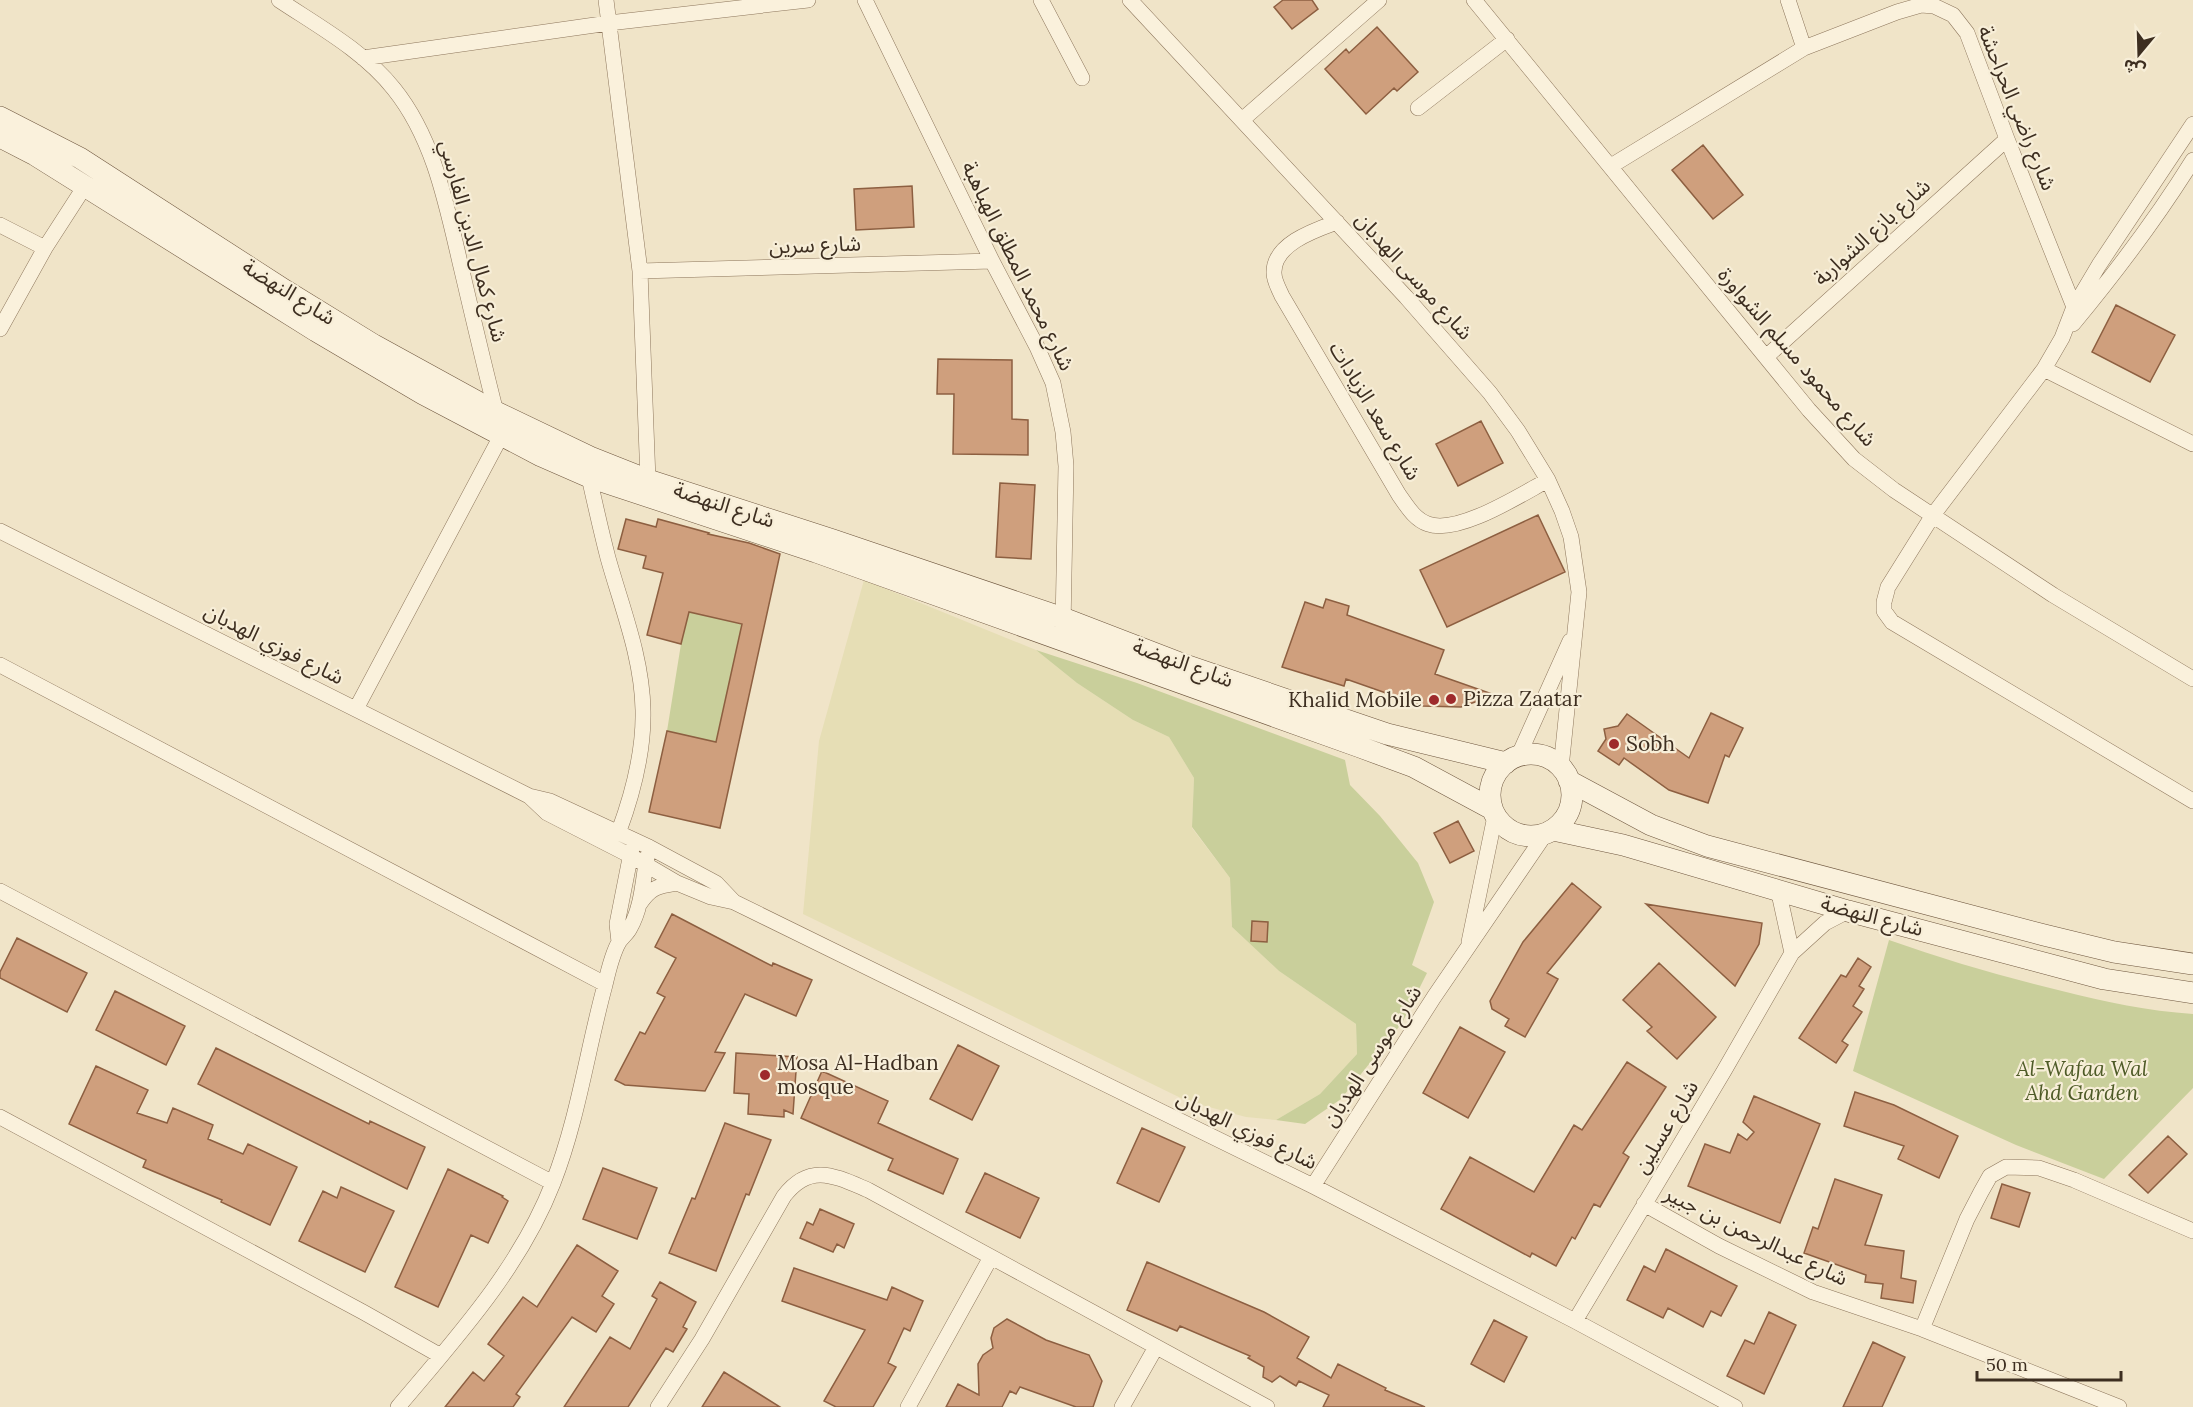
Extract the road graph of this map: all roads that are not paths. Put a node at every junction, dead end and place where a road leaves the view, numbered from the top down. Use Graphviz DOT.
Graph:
graph roads {
  1 [pos="279,0"];
  2 [pos="606,0"];
  3 [pos="808,0"];
  4 [pos="866,0"];
  5 [pos="1041,0"];
  6 [pos="1130,0"];
  7 [pos="1379,0"];
  8 [pos="1474,0"];
  9 [pos="1788,0"];
  10 [pos="609,23"];
  11 [pos="1507,39"];
  12 [pos="1804,48"];
  13 [pos="363,58"];
  14 [pos="1082,78"];
  15 [pos="1418,108"];
  16 [pos="0,117"];
  17 [pos="1242,120"];
  18 [pos="2193,124"];
  19 [pos="0,137"];
  20 [pos="2007,139"];
  21 [pos="2193,160"];
  22 [pos="1611,166"];
  23 [pos="2161,174"];
  24 [pos="85,186"];
  25 [pos="2177,186"];
  26 [pos="2140,206"];
  27 [pos="2156,217"];
  28 [pos="1337,222"];
  29 [pos="0,225"];
  30 [pos="45,248"];
  31 [pos="992,261"];
  32 [pos="640,272"];
  33 [pos="2074,307"];
  34 [pos="0,329"];
  35 [pos="2062,338"];
  36 [pos="1766,357"];
  37 [pos="2044,369"];
  38 [pos="496,412"];
  39 [pos="501,436"];
  40 [pos="2193,444"];
  41 [pos="589,477"];
  42 [pos="648,480"];
  43 [pos="1548,480"];
  44 [pos="1933,515"];
  45 [pos="0,531"];
  46 [pos="1063,618"];
  47 [pos="1576,628"];
  48 [pos="1062,640"];
  49 [pos="1,666"];
  50 [pos="2193,679"];
  51 [pos="356,709"];
  52 [pos="1512,760"];
  53 [pos="1565,774"];
  54 [pos="529,796"];
  55 [pos="2193,801"];
  56 [pos="1494,812"];
  57 [pos="619,831"];
  58 [pos="1550,831"];
  59 [pos="634,839"];
  60 [pos="649,847"];
  61 [pos="631,856"];
  62 [pos="646,865"];
  63 [pos="677,883"];
  64 [pos="1778,889"];
  65 [pos="0,891"];
  66 [pos="734,902"];
  67 [pos="639,905"];
  68 [pos="1848,911"];
  69 [pos="619,942"];
  70 [pos="1468,950"];
  71 [pos="1792,953"];
  72 [pos="2193,964"];
  73 [pos="605,984"];
  74 [pos="2193,993"];
  75 [pos="0,1117"];
  76 [pos="553,1183"];
  77 [pos="1313,1186"];
  78 [pos="1644,1204"];
  79 [pos="2193,1231"];
  80 [pos="991,1257"];
  81 [pos="1575,1321"];
  82 [pos="1922,1329"];
  83 [pos="1156,1347"];
  84 [pos="441,1356"];
  85 [pos="398,1407"];
  86 [pos="658,1407"];
  87 [pos="908,1407"];
  88 [pos="1122,1407"];
  89 [pos="1267,1407"];
  90 [pos="1736,1407"];
  91 [pos="2119,1407"];
  1 -- 13 [label="street, شارع كمال الدين الفارسي"];
  2 -- 10 [label="street"];
  3 -- 10 [label="street"];
  4 -- 31 [label="street, شارع محمد المطلق الهباهبة"];
  5 -- 14 [label="street"];
  6 -- 17 [label="street, شارع موسى الهدبان"];
  7 -- 17 [label="street"];
  8 -- 11 [label="street, شارع محمود مسلم الشواورة"];
  9 -- 12 [label="street"];
  10 -- 13 [label="street"];
  10 -- 32 [label="street"];
  11 -- 15 [label="street"];
  11 -- 22 [label="street, شارع محمود مسلم الشواورة"];
  12 -- 20 [label="street, شارع راضي الحراحشة"];
  12 -- 22 [label="street, شارع راضي الحراحشة"];
  13 -- 38 [label="street, شارع كمال الدين الفارسي"];
  16 -- 38 [label="street, شارع النهضة"];
  17 -- 28 [label="street, شارع موسى الهدبان"];
  18 -- 23 [label="street"];
  19 -- 24 [label="street, شارع النهضة"];
  20 -- 33 [label="street, شارع راضي الحراحشة"];
  20 -- 36 [label="street, شارع بازع الشواربة"];
  21 -- 25 [label="street"];
  22 -- 36 [label="street, شارع محمود مسلم الشواورة"];
  23 -- 25 [label="street"];
  23 -- 26 [label="street"];
  24 -- 30 [label="street"];
  24 -- 39 [label="street, شارع النهضة"];
  25 -- 27 [label="street"];
  26 -- 27 [label="street"];
  26 -- 33 [label="street"];
  27 -- 35 [label="street"];
  28 -- 43 [label="street, شارع موسى الهدبان"];
  28 -- 43 [label="street, شارع سعد الزيادات"];
  29 -- 30 [label="street"];
  30 -- 34 [label="street"];
  31 -- 32 [label="street, شارع سرين"];
  31 -- 46 [label="street, شارع محمد المطلق الهباهبة"];
  32 -- 42 [label="street"];
  33 -- 35 [label="street"];
  35 -- 37 [label="street"];
  36 -- 44 [label="street, شارع محمود مسلم الشواورة"];
  37 -- 40 [label="street"];
  37 -- 44 [label="street"];
  38 -- 42 [label="street, شارع النهضة"];
  39 -- 41 [label="street, شارع النهضة"];
  39 -- 51 [label="street"];
  41 -- 48 [label="street, شارع النهضة"];
  41 -- 57 [label="street"];
  42 -- 46 [label="street, شارع النهضة"];
  43 -- 47 [label="street, شارع موسى الهدبان"];
  44 -- 50 [label="street, شارع محمود مسلم الشواورة"];
  44 -- 55 [label="street"];
  45 -- 51 [label="street, شارع فوزي الهدبان"];
  46 -- 48 [label="street, شارع محمد المطلق الهباهبة"];
  46 -- 52 [label="street, شارع النهضة"];
  47 -- 52 [label="street, شارع موسى الهدبان"];
  47 -- 53 [label="street, شارع موسى الهدبان"];
  48 -- 56 [label="street, شارع النهضة"];
  49 -- 73 [label="street"];
  51 -- 54 [label="street, شارع فوزي الهدبان"];
  52 -- 53 [label="street"];
  52 -- 56 [label="street"];
  53 -- 58 [label="street"];
  53 -- 72 [label="street, شارع النهضة"];
  54 -- 57 [label="street, شارع فوزي الهدبان"];
  54 -- 61 [label="street, شارع فوزي الهدبان"];
  56 -- 58 [label="street"];
  56 -- 70 [label="street, شارع موسى الهدبان"];
  57 -- 59 [label="street, شارع فوزي الهدبان"];
  58 -- 64 [label="street, شارع النهضة"];
  58 -- 70 [label="street, شارع موسى الهدبان"];
  59 -- 60 [label="street, شارع فوزي الهدبان"];
  59 -- 61 [label="street"];
  60 -- 62 [label="street"];
  60 -- 66 [label="street, شارع فوزي الهدبان"];
  61 -- 62 [label="street, شارع فوزي الهدبان"];
  61 -- 69 [label="street"];
  62 -- 63 [label="street, شارع فوزي الهدبان"];
  62 -- 67 [label="street"];
  63 -- 66 [label="street, شارع فوزي الهدبان"];
  63 -- 67 [label="street"];
  64 -- 68 [label="street, شارع النهضة"];
  64 -- 71 [label="street"];
  65 -- 76 [label="street"];
  66 -- 77 [label="street, شارع فوزي الهدبان"];
  67 -- 69 [label="street"];
  68 -- 71 [label="street, شارع عسلين"];
  68 -- 74 [label="street, شارع النهضة"];
  69 -- 73 [label="street"];
  70 -- 77 [label="street, شارع موسى الهدبان"];
  71 -- 78 [label="street, شارع عسلين"];
  73 -- 76 [label="street"];
  75 -- 84 [label="street"];
  76 -- 84 [label="street"];
  77 -- 81 [label="street, شارع فوزي الهدبان"];
  78 -- 81 [label="street, شارع عسلين"];
  78 -- 82 [label="street, شارع عبدالرحمن بن جبير"];
  79 -- 82 [label="street"];
  80 -- 83 [label="street"];
  80 -- 86 [label="street"];
  80 -- 87 [label="street"];
  81 -- 90 [label="street, شارع فوزي الهدبان"];
  82 -- 91 [label="street, شارع عبدالرحمن بن جبير"];
  83 -- 88 [label="street"];
  83 -- 89 [label="street"];
  84 -- 85 [label="street"];
}
